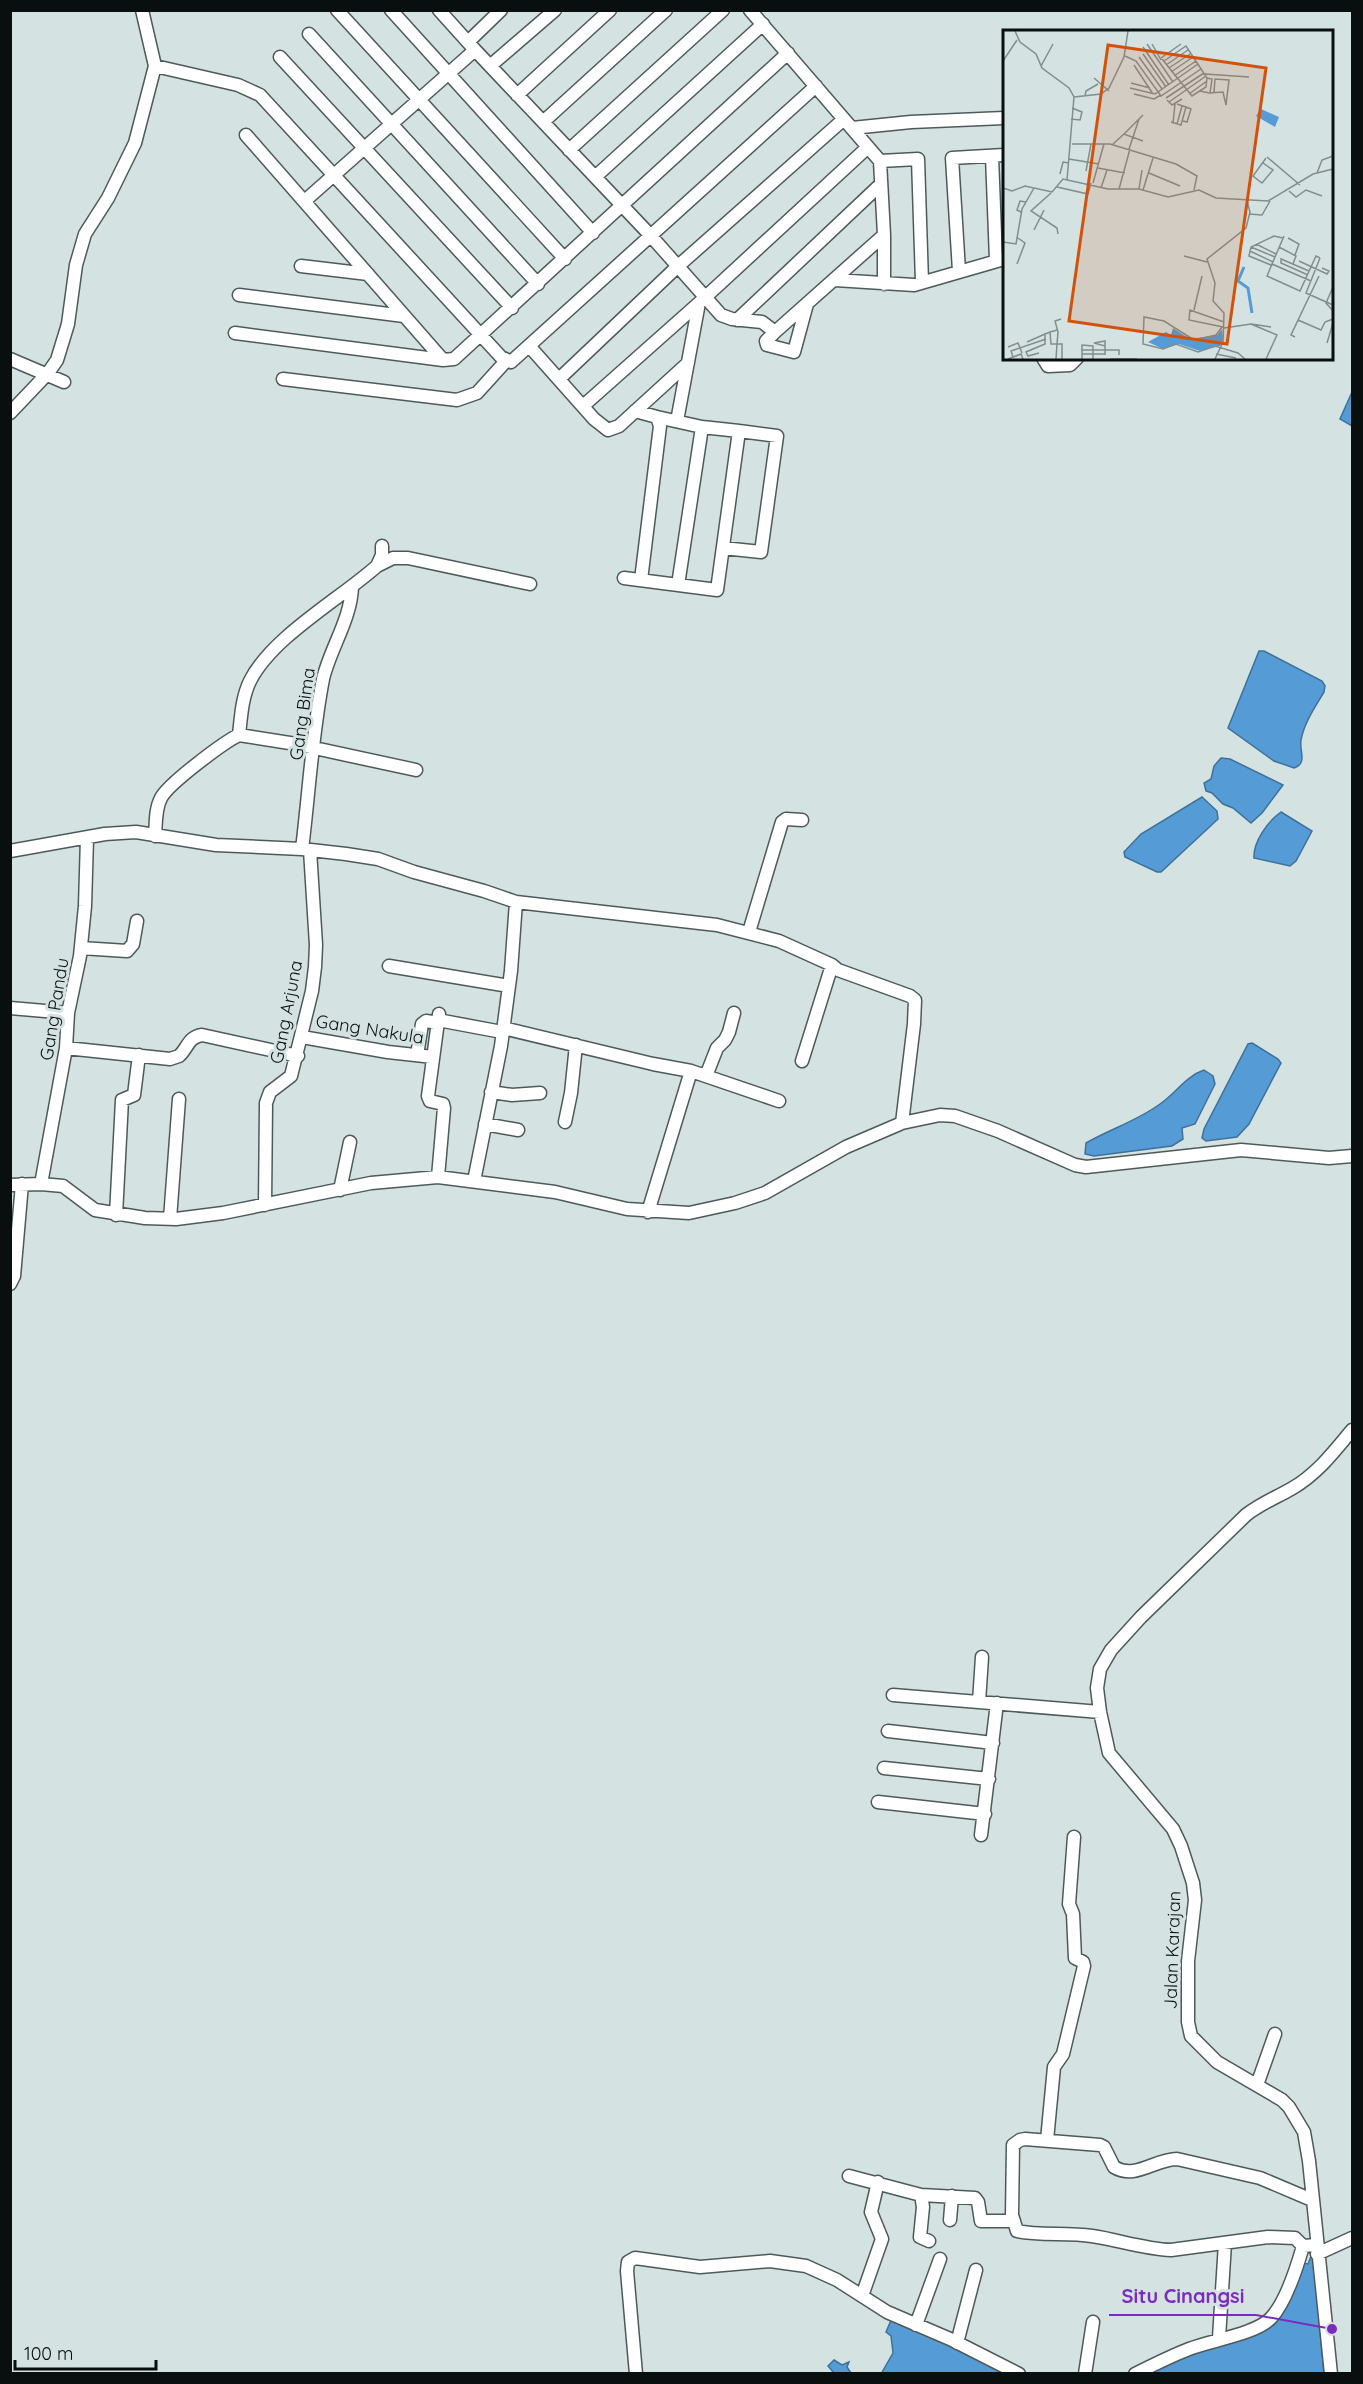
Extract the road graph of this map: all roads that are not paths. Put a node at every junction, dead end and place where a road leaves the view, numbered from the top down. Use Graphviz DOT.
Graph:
graph roads {
  1 [pos="142,10"];
  2 [pos="337,10"];
  3 [pos="391,10"];
  4 [pos="440,10"];
  5 [pos="555,10"];
  6 [pos="610,10"];
  7 [pos="666,10"];
  8 [pos="723,10"];
  9 [pos="750,10"];
  10 [pos="497,12"];
  11 [pos="763,24"];
  12 [pos="309,34"];
  13 [pos="471,46"];
  14 [pos="788,53"];
  15 [pos="280,57"];
  16 [pos="155,66"];
  17 [pos="490,66"];
  18 [pos="449,73"];
  19 [pos="816,86"];
  20 [pos="517,94"];
  21 [pos="420,99"];
  22 [pos="1003,118"];
  23 [pos="543,122"];
  24 [pos="393,124"];
  25 [pos="848,124"];
  26 [pos="246,135"];
  27 [pos="868,147"];
  28 [pos="364,150"];
  29 [pos="569,150"];
  30 [pos="998,155"];
  31 [pos="880,161"];
  32 [pos="335,176"];
  33 [pos="595,177"];
  34 [pos="882,184"];
  35 [pos="308,198"];
  36 [pos="623,206"];
  37 [pos="593,233"];
  38 [pos="884,235"];
  39 [pos="651,236"];
  40 [pos="565,259"];
  41 [pos="1000,260"];
  42 [pos="301,266"];
  43 [pos="677,267"];
  44 [pos="959,271"];
  45 [pos="368,274"];
  46 [pos="835,280"];
  47 [pos="922,282"];
  48 [pos="538,284"];
  49 [pos="884,284"];
  50 [pos="240,295"];
  51 [pos="702,300"];
  52 [pos="807,304"];
  53 [pos="512,308"];
  54 [pos="405,315"];
  55 [pos="737,320"];
  56 [pos="775,332"];
  57 [pos="235,333"];
  58 [pos="481,335"];
  59 [pos="530,346"];
  60 [pos="10,359"];
  61 [pos="443,360"];
  62 [pos="1044,360"];
  63 [pos="1075,360"];
  64 [pos="506,361"];
  65 [pos="688,363"];
  66 [pos="48,373"];
  67 [pos="283,379"];
  68 [pos="559,380"];
  69 [pos="64,382"];
  70 [pos="583,406"];
  71 [pos="635,411"];
  72 [pos="10,413"];
  73 [pos="657,417"];
  74 [pos="677,421"];
  75 [pos="702,427"];
  76 [pos="739,430"];
  77 [pos="382,546"];
  78 [pos="723,548"];
  79 [pos="377,566"];
  80 [pos="624,578"];
  81 [pos="641,580"];
  82 [pos="530,584"];
  83 [pos="678,585"];
  84 [pos="352,587"];
  85 [pos="239,735"];
  86 [pos="313,748"];
  87 [pos="416,770"];
  88 [pos="802,820"];
  89 [pos="155,836"];
  90 [pos="87,838"];
  91 [pos="306,850"];
  92 [pos="10,851"];
  93 [pos="516,902"];
  94 [pos="137,921"];
  95 [pos="749,932"];
  96 [pos="81,948"];
  97 [pos="832,965"];
  98 [pos="389,966"];
  99 [pos="509,986"];
  100 [pos="10,1008"];
  101 [pos="734,1012"];
  102 [pos="68,1013"];
  103 [pos="438,1019"];
  104 [pos="502,1030"];
  105 [pos="302,1037"];
  106 [pos="576,1045"];
  107 [pos="66,1048"];
  108 [pos="139,1055"];
  109 [pos="298,1056"];
  110 [pos="417,1056"];
  111 [pos="433,1057"];
  112 [pos="802,1061"];
  113 [pos="691,1071"];
  114 [pos="706,1076"];
  115 [pos="491,1092"];
  116 [pos="540,1093"];
  117 [pos="179,1099"];
  118 [pos="779,1101"];
  119 [pos="565,1122"];
  120 [pos="902,1123"];
  121 [pos="484,1124"];
  122 [pos="518,1130"];
  123 [pos="350,1142"];
  124 [pos="1353,1156"];
  125 [pos="438,1178"];
  126 [pos="474,1181"];
  127 [pos="16,1184"];
  128 [pos="41,1184"];
  129 [pos="340,1190"];
  130 [pos="265,1205"];
  131 [pos="648,1212"];
  132 [pos="116,1215"];
  133 [pos="170,1219"];
  134 [pos="10,1284"];
  135 [pos="1353,1430"];
  136 [pos="982,1657"];
  137 [pos="893,1695"];
  138 [pos="979,1702"];
  139 [pos="997,1703"];
  140 [pos="1100,1712"];
  141 [pos="888,1731"];
  142 [pos="993,1743"];
  143 [pos="884,1768"];
  144 [pos="989,1779"];
  145 [pos="878,1802"];
  146 [pos="985,1814"];
  147 [pos="981,1835"];
  148 [pos="1074,1837"];
  149 [pos="1275,2034"];
  150 [pos="1257,2085"];
  151 [pos="1047,2140"];
  152 [pos="849,2176"];
  153 [pos="878,2182"];
  154 [pos="921,2195"];
  155 [pos="952,2196"];
  156 [pos="1312,2200"];
  157 [pos="950,2220"];
  158 [pos="1013,2222"];
  159 [pos="1353,2238"];
  160 [pos="929,2241"];
  161 [pos="1224,2243"];
  162 [pos="1303,2246"];
  163 [pos="1317,2249"];
  164 [pos="940,2259"];
  165 [pos="976,2270"];
  166 [pos="862,2296"];
  167 [pos="1094,2322"];
  168 [pos="916,2325"];
  169 [pos="1219,2338"];
  170 [pos="957,2343"];
  171 [pos="636,2373"];
  172 [pos="1019,2373"];
  173 [pos="1085,2373"];
  174 [pos="1134,2373"];
  175 [pos="1331,2373"];
  1 -- 16 [label="street"];
  2 -- 21 [label="street"];
  3 -- 18 [label="street"];
  4 -- 13 [label="street"];
  5 -- 17 [label="street"];
  6 -- 20 [label="street"];
  7 -- 23 [label="street"];
  8 -- 29 [label="street"];
  9 -- 11 [label="street"];
  10 -- 13 [label="street"];
  11 -- 14 [label="street"];
  11 -- 33 [label="street"];
  12 -- 24 [label="street"];
  13 -- 17 [label="street"];
  13 -- 18 [label="street"];
  14 -- 19 [label="street"];
  14 -- 36 [label="street"];
  15 -- 28 [label="street"];
  16 -- 32 [label="street"];
  16 -- 66 [label="street"];
  17 -- 20 [label="street"];
  18 -- 21 [label="street"];
  18 -- 37 [label="street"];
  19 -- 25 [label="street"];
  19 -- 39 [label="street"];
  20 -- 23 [label="street"];
  21 -- 24 [label="street"];
  21 -- 40 [label="street"];
  22 -- 25 [label="street"];
  23 -- 29 [label="street"];
  24 -- 28 [label="street"];
  24 -- 48 [label="street"];
  25 -- 27 [label="street"];
  25 -- 43 [label="street"];
  26 -- 45 [label="street"];
  27 -- 31 [label="street"];
  27 -- 51 [label="street"];
  28 -- 32 [label="street"];
  28 -- 53 [label="street"];
  29 -- 33 [label="street"];
  30 -- 41 [label="street"];
  30 -- 44 [label="street"];
  31 -- 34 [label="street"];
  31 -- 47 [label="street"];
  32 -- 35 [label="street"];
  32 -- 58 [label="street"];
  33 -- 36 [label="street"];
  34 -- 38 [label="street"];
  34 -- 55 [label="street"];
  36 -- 37 [label="street"];
  36 -- 39 [label="street"];
  37 -- 40 [label="street"];
  38 -- 46 [label="street"];
  38 -- 49 [label="street"];
  39 -- 43 [label="street"];
  39 -- 59 [label="street"];
  40 -- 48 [label="street"];
  41 -- 44 [label="street"];
  42 -- 45 [label="street"];
  43 -- 51 [label="street"];
  43 -- 68 [label="street"];
  44 -- 47 [label="street"];
  45 -- 54 [label="street"];
  46 -- 49 [label="street"];
  46 -- 52 [label="street"];
  47 -- 49 [label="street"];
  48 -- 53 [label="street"];
  50 -- 54 [label="street"];
  51 -- 55 [label="street"];
  51 -- 65 [label="street"];
  51 -- 70 [label="street"];
  52 -- 56 [label="street"];
  52 -- 56 [label="street"];
  53 -- 58 [label="street"];
  54 -- 61 [label="street"];
  55 -- 56 [label="street"];
  57 -- 61 [label="street"];
  58 -- 61 [label="street"];
  58 -- 64 [label="street"];
  59 -- 64 [label="street"];
  59 -- 68 [label="street"];
  60 -- 66 [label="street"];
  62 -- 63 [label="street"];
  64 -- 67 [label="street"];
  65 -- 71 [label="street"];
  65 -- 74 [label="street"];
  66 -- 69 [label="street"];
  66 -- 72 [label="street"];
  68 -- 70 [label="street"];
  70 -- 71 [label="street"];
  71 -- 73 [label="street"];
  73 -- 74 [label="street"];
  73 -- 81 [label="street"];
  74 -- 75 [label="street"];
  75 -- 76 [label="street"];
  75 -- 83 [label="street"];
  76 -- 78 [label="street"];
  76 -- 78 [label="street"];
  77 -- 79 [label="street"];
  78 -- 83 [label="street"];
  79 -- 82 [label="street"];
  79 -- 84 [label="street"];
  80 -- 81 [label="street"];
  81 -- 83 [label="street"];
  84 -- 85 [label="street"];
  84 -- 86 [label="street, Gang Bima"];
  85 -- 86 [label="street"];
  85 -- 89 [label="street"];
  86 -- 87 [label="street"];
  86 -- 91 [label="street, Gang Bima"];
  88 -- 95 [label="street"];
  89 -- 90 [label="street"];
  89 -- 91 [label="street"];
  90 -- 92 [label="street"];
  90 -- 96 [label="street, Gang Pandu"];
  91 -- 93 [label="street"];
  91 -- 105 [label="street, Gang Arjuna"];
  93 -- 95 [label="street"];
  93 -- 99 [label="street"];
  94 -- 96 [label="street"];
  95 -- 97 [label="street"];
  96 -- 102 [label="street, Gang Pandu"];
  97 -- 112 [label="street"];
  97 -- 120 [label="street"];
  98 -- 99 [label="street"];
  99 -- 104 [label="street"];
  100 -- 102 [label="street"];
  101 -- 114 [label="street"];
  102 -- 107 [label="street, Gang Pandu"];
  103 -- 104 [label="street"];
  103 -- 110 [label="street"];
  103 -- 111 [label="street"];
  104 -- 106 [label="street"];
  104 -- 115 [label="street"];
  105 -- 109 [label="street, Gang Arjuna"];
  105 -- 110 [label="street, Gang Nakula"];
  106 -- 113 [label="street"];
  106 -- 119 [label="street"];
  107 -- 108 [label="street"];
  107 -- 128 [label="street, Gang Pandu"];
  108 -- 109 [label="street"];
  108 -- 132 [label="street"];
  109 -- 130 [label="street, Gang Arjuna"];
  110 -- 111 [label="street, Gang Nakula"];
  111 -- 125 [label="street"];
  113 -- 114 [label="street"];
  113 -- 131 [label="street"];
  114 -- 118 [label="street"];
  115 -- 116 [label="street"];
  115 -- 121 [label="street"];
  117 -- 133 [label="street"];
  120 -- 124 [label="street"];
  120 -- 131 [label="street"];
  121 -- 122 [label="street"];
  121 -- 126 [label="street"];
  123 -- 129 [label="street"];
  125 -- 126 [label="street"];
  125 -- 129 [label="street"];
  126 -- 131 [label="street"];
  127 -- 128 [label="street"];
  127 -- 134 [label="street"];
  128 -- 132 [label="street"];
  129 -- 130 [label="street"];
  130 -- 133 [label="street"];
  132 -- 133 [label="street"];
  135 -- 140 [label="street, Jalan Karajan"];
  136 -- 138 [label="street"];
  137 -- 138 [label="street"];
  138 -- 139 [label="street"];
  139 -- 140 [label="street"];
  139 -- 142 [label="street"];
  140 -- 150 [label="street, Jalan Karajan"];
  141 -- 142 [label="street"];
  142 -- 144 [label="street"];
  143 -- 144 [label="street"];
  144 -- 146 [label="street"];
  145 -- 146 [label="street"];
  146 -- 147 [label="street"];
  148 -- 151 [label="street"];
  149 -- 150 [label="street"];
  150 -- 156 [label="street, Jalan Karajan"];
  151 -- 156 [label="street"];
  151 -- 158 [label="street"];
  152 -- 153 [label="street"];
  153 -- 154 [label="street"];
  153 -- 166 [label="street"];
  154 -- 155 [label="street"];
  154 -- 160 [label="street"];
  155 -- 157 [label="street"];
  155 -- 158 [label="street"];
  156 -- 163 [label="street, Jalan Karajan"];
  158 -- 161 [label="street"];
  159 -- 163 [label="street"];
  161 -- 162 [label="street"];
  161 -- 169 [label="street"];
  162 -- 163 [label="street"];
  162 -- 169 [label="street"];
  163 -- 175 [label="street, Jalan Karajan"];
  164 -- 168 [label="street"];
  165 -- 170 [label="street"];
  166 -- 168 [label="street"];
  166 -- 171 [label="street"];
  167 -- 173 [label="street"];
  168 -- 170 [label="street"];
  169 -- 174 [label="street"];
  170 -- 172 [label="street"];
}
